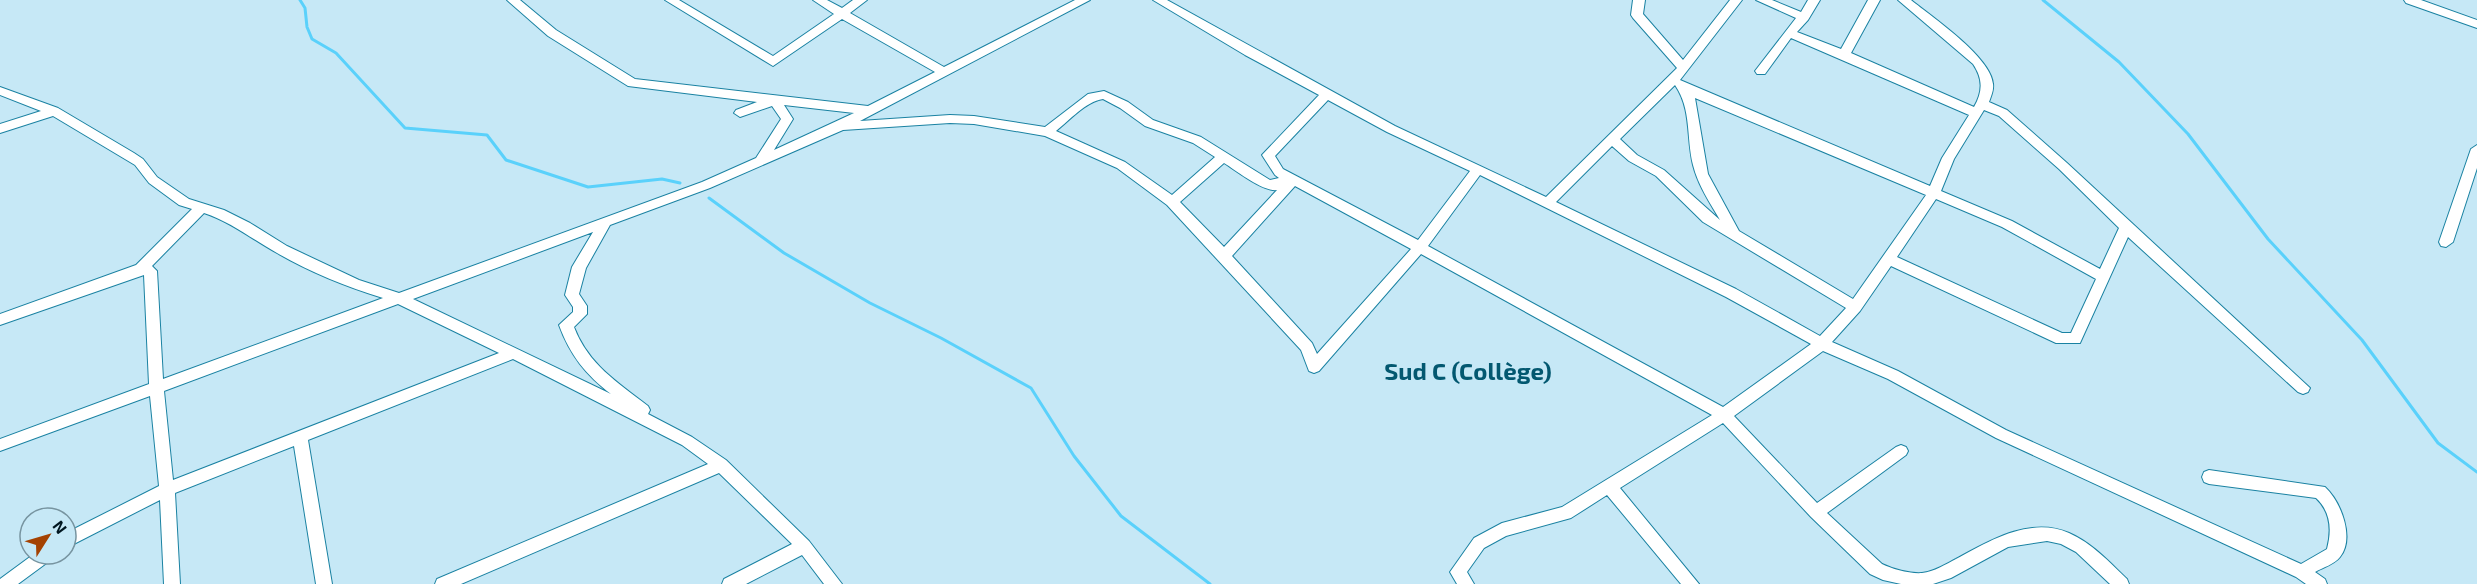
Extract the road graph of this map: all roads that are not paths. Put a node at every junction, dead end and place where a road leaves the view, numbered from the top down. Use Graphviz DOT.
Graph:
graph roads {
  1 [pos="513,0"];
  2 [pos="671,0"];
  3 [pos="819,0"];
  4 [pos="861,0"];
  5 [pos="1084,0"];
  6 [pos="1159,0"];
  7 [pos="1639,0"];
  8 [pos="1736,0"];
  9 [pos="1762,0"];
  10 [pos="1814,0"];
  11 [pos="1874,0"];
  12 [pos="1904,0"];
  13 [pos="2410,0"];
  14 [pos="842,14"];
  15 [pos="1804,17"];
  16 [pos="2477,24"];
  17 [pos="1789,33"];
  18 [pos="1844,55"];
  19 [pos="1761,71"];
  20 [pos="945,73"];
  21 [pos="1679,73"];
  22 [pos="1686,89"];
  23 [pos="0,92"];
  24 [pos="1327,94"];
  25 [pos="1979,108"];
  26 [pos="54,111"];
  27 [pos="870,111"];
  28 [pos="740,113"];
  29 [pos="840,126"];
  30 [pos="0,129"];
  31 [pos="1047,132"];
  32 [pos="1611,139"];
  33 [pos="2477,149"];
  34 [pos="1223,157"];
  35 [pos="759,163"];
  36 [pos="1478,169"];
  37 [pos="1293,180"];
  38 [pos="1933,195"];
  39 [pos="1172,202"];
  40 [pos="1548,202"];
  41 [pos="200,209"];
  42 [pos="605,223"];
  43 [pos="2126,227"];
  44 [pos="1736,237"];
  45 [pos="2446,242"];
  46 [pos="1419,248"];
  47 [pos="1224,256"];
  48 [pos="1889,259"];
  49 [pos="141,269"];
  50 [pos="2103,277"];
  51 [pos="399,298"];
  52 [pos="1855,307"];
  53 [pos="0,320"];
  54 [pos="1822,344"];
  55 [pos="514,353"];
  56 [pos="156,387"];
  57 [pos="2303,388"];
  58 [pos="1724,415"];
  59 [pos="677,435"];
  60 [pos="300,436"];
  61 [pos="0,445"];
  62 [pos="1901,451"];
  63 [pos="721,465"];
  64 [pos="2210,477"];
  65 [pos="1609,486"];
  66 [pos="167,489"];
  67 [pos="1816,512"];
  68 [pos="78,535"];
  69 [pos="804,546"];
  70 [pos="30,566"];
  71 [pos="2302,572"];
  72 [pos="6,584"];
  73 [pos="172,584"];
  74 [pos="324,584"];
  75 [pos="443,584"];
  76 [pos="730,584"];
  77 [pos="834,584"];
  78 [pos="1466,584"];
  79 [pos="1691,584"];
  80 [pos="2121,584"];
  81 [pos="2319,584"];
  1 -- 27 [label="street"];
  2 -- 14 [label="street"];
  3 -- 14 [label="street"];
  4 -- 14 [label="street"];
  5 -- 20 [label="street"];
  6 -- 24 [label="street"];
  7 -- 21 [label="street"];
  8 -- 21 [label="street"];
  9 -- 15 [label="street"];
  10 -- 15 [label="street"];
  11 -- 18 [label="street"];
  12 -- 25 [label="street"];
  13 -- 16 [label="street"];
  14 -- 20 [label="street"];
  15 -- 17 [label="street"];
  17 -- 18 [label="street"];
  17 -- 19 [label="street"];
  18 -- 25 [label="street"];
  20 -- 27 [label="street"];
  21 -- 22 [label="street"];
  21 -- 32 [label="street"];
  22 -- 38 [label="street"];
  22 -- 44 [label="street"];
  23 -- 26 [label="street"];
  24 -- 36 [label="street"];
  24 -- 37 [label="street"];
  25 -- 38 [label="street"];
  25 -- 43 [label="street"];
  26 -- 30 [label="street"];
  26 -- 41 [label="street"];
  27 -- 29 [label="street"];
  28 -- 35 [label="street"];
  29 -- 31 [label="street"];
  29 -- 35 [label="street"];
  31 -- 34 [label="street"];
  31 -- 39 [label="street"];
  32 -- 40 [label="street"];
  32 -- 44 [label="street"];
  33 -- 45 [label="street"];
  34 -- 37 [label="street"];
  34 -- 39 [label="street"];
  35 -- 42 [label="street"];
  36 -- 40 [label="street"];
  36 -- 46 [label="street"];
  37 -- 46 [label="street"];
  37 -- 47 [label="street"];
  38 -- 48 [label="street"];
  38 -- 50 [label="street"];
  39 -- 47 [label="street"];
  40 -- 54 [label="street"];
  41 -- 49 [label="street"];
  41 -- 51 [label="street"];
  42 -- 51 [label="street"];
  42 -- 59 [label="street"];
  43 -- 50 [label="street"];
  43 -- 57 [label="street"];
  44 -- 52 [label="street"];
  46 -- 47 [label="street"];
  46 -- 58 [label="street"];
  48 -- 50 [label="street"];
  48 -- 52 [label="street"];
  49 -- 53 [label="street"];
  49 -- 56 [label="street"];
  51 -- 55 [label="street"];
  51 -- 56 [label="street"];
  52 -- 54 [label="street"];
  54 -- 58 [label="street"];
  54 -- 71 [label="street"];
  55 -- 59 [label="street"];
  55 -- 60 [label="street"];
  56 -- 61 [label="street"];
  56 -- 66 [label="street"];
  58 -- 65 [label="street"];
  58 -- 67 [label="street"];
  59 -- 63 [label="street"];
  60 -- 66 [label="street"];
  60 -- 74 [label="street"];
  62 -- 67 [label="street"];
  63 -- 69 [label="street"];
  63 -- 75 [label="street"];
  64 -- 71 [label="street"];
  65 -- 78 [label="street"];
  65 -- 79 [label="street"];
  66 -- 68 [label="street"];
  66 -- 73 [label="street"];
  67 -- 80 [label="street"];
  69 -- 76 [label="street"];
  69 -- 77 [label="street"];
  70 -- 72 [label="street"];
  71 -- 81 [label="street"];
}
